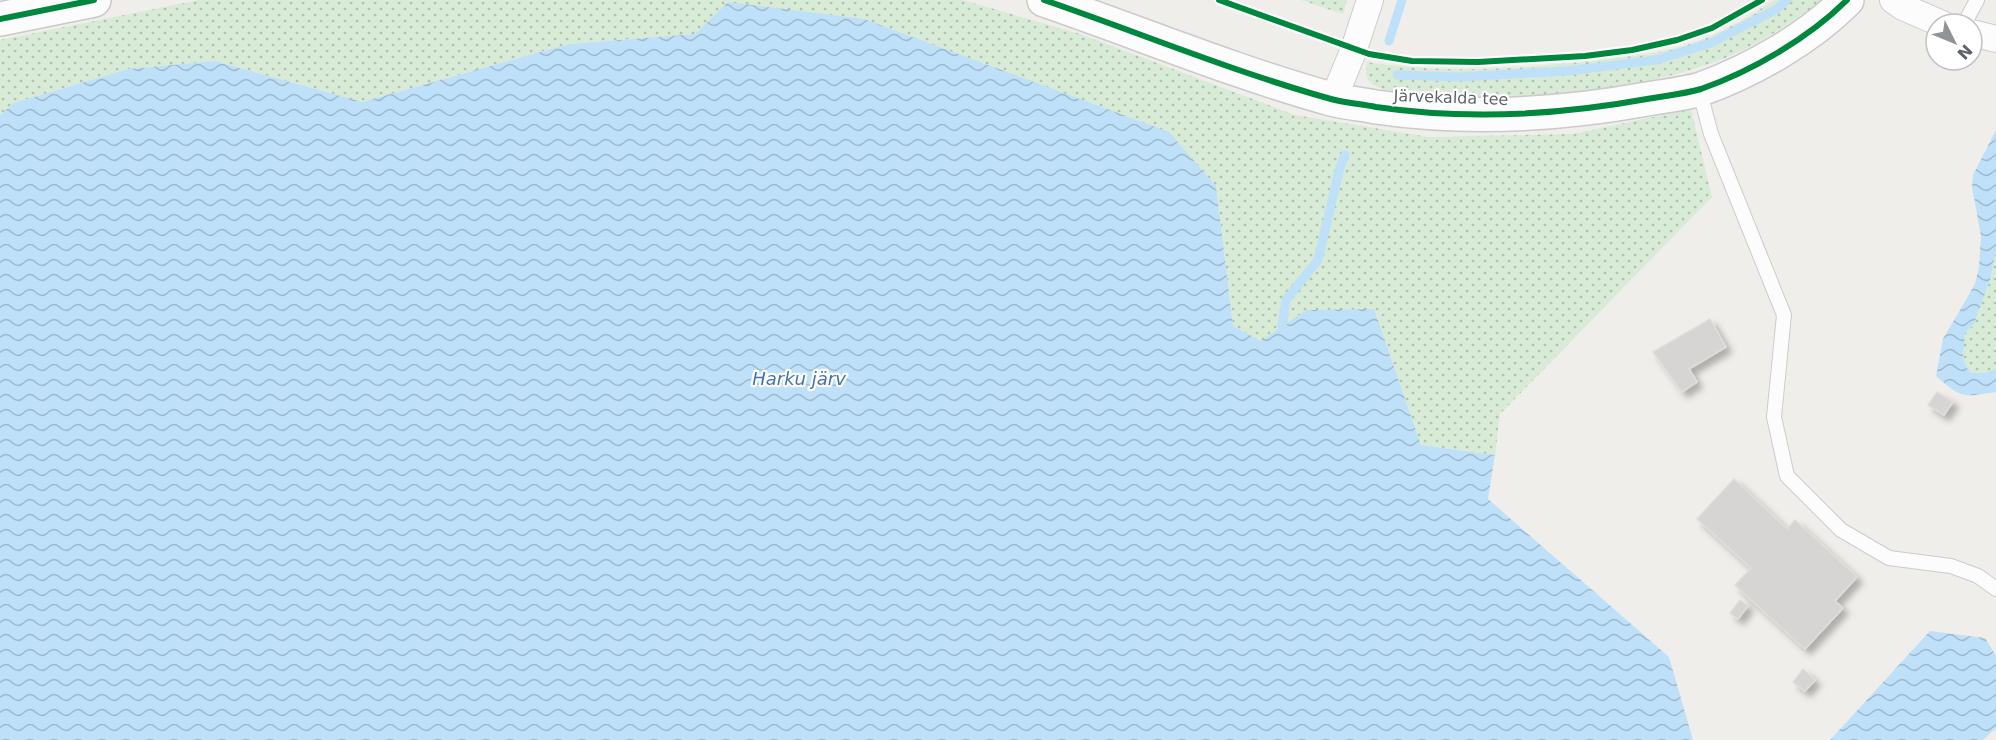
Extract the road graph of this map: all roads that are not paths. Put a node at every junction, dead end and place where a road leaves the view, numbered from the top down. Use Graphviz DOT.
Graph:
graph roads {
  1 [pos="94,0"];
  2 [pos="1370,0"];
  3 [pos="1847,0"];
  4 [pos="1893,0"];
  5 [pos="1060,3"];
  6 [pos="1924,16"];
  7 [pos="0,19"];
  8 [pos="1699,89"];
  9 [pos="1333,100"];
  10 [pos="1996,589"];
  1 -- 7 [label="street"];
  2 -- 9 [label="street"];
  3 -- 8 [label="street, Järvekalda tee"];
  4 -- 6 [label="street"];
  5 -- 9 [label="street, Järvekalda tee"];
  8 -- 9 [label="street, Järvekalda tee"];
  8 -- 10 [label="lane"];
}
